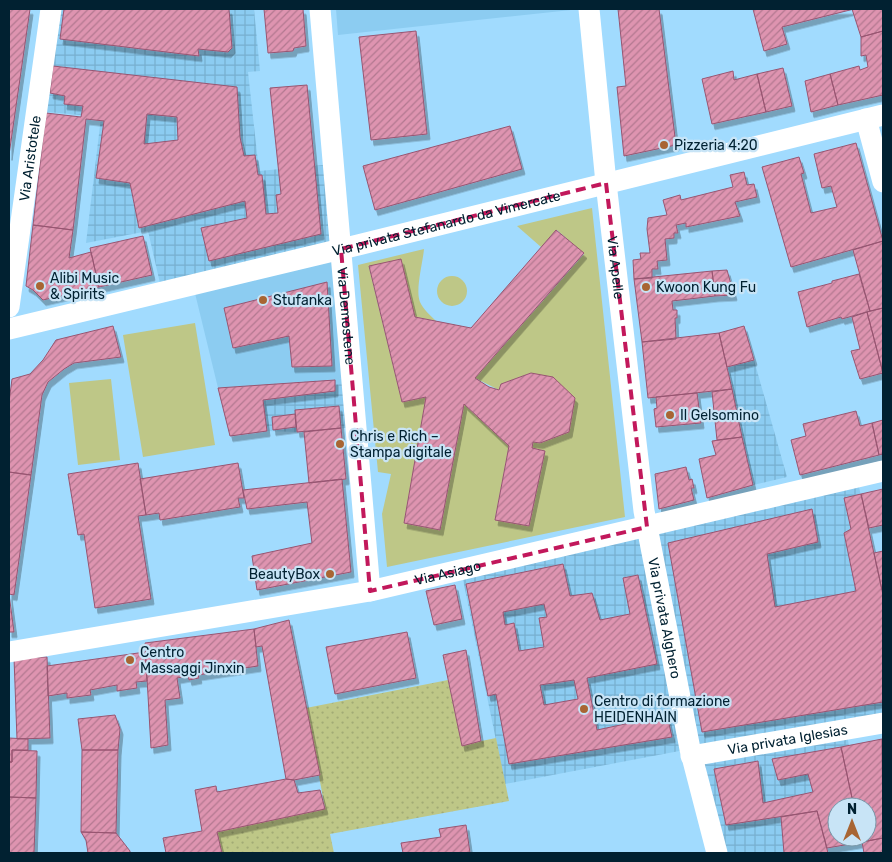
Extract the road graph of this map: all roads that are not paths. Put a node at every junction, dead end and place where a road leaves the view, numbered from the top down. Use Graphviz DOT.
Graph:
graph roads {
  1 [pos="51,9"];
  2 [pos="320,9"];
  3 [pos="589,9"];
  4 [pos="875,117"];
  5 [pos="883,182"];
  6 [pos="606,183"];
  7 [pos="342,249"];
  8 [pos="9,307"];
  9 [pos="9,329"];
  10 [pos="883,471"];
  11 [pos="647,527"];
  12 [pos="370,591"];
  13 [pos="9,652"];
  14 [pos="883,723"];
  15 [pos="691,756"];
  16 [pos="717,853"];
  1 -- 8 [label="street, Via Aristotele"];
  2 -- 7 [label="street, Via Demostene"];
  3 -- 6 [label="street, Via Apelle"];
  4 -- 5 [label="street"];
  4 -- 6 [label="street, Via privata Stefanardo da Vimercate"];
  6 -- 7 [label="street, Via privata Stefanardo da Vimercate"];
  6 -- 11 [label="street, Via Apelle"];
  7 -- 9 [label="street, Via privata Stefanardo da Vimercate"];
  7 -- 12 [label="street, Via Demostene"];
  10 -- 11 [label="street, Via Asiago"];
  11 -- 12 [label="street, Via Asiago"];
  11 -- 15 [label="street, Via privata Alghero"];
  12 -- 13 [label="street, Via Asiago"];
  14 -- 15 [label="street, Via privata Iglesias"];
  15 -- 16 [label="street, Via privata Alghero"];
}
